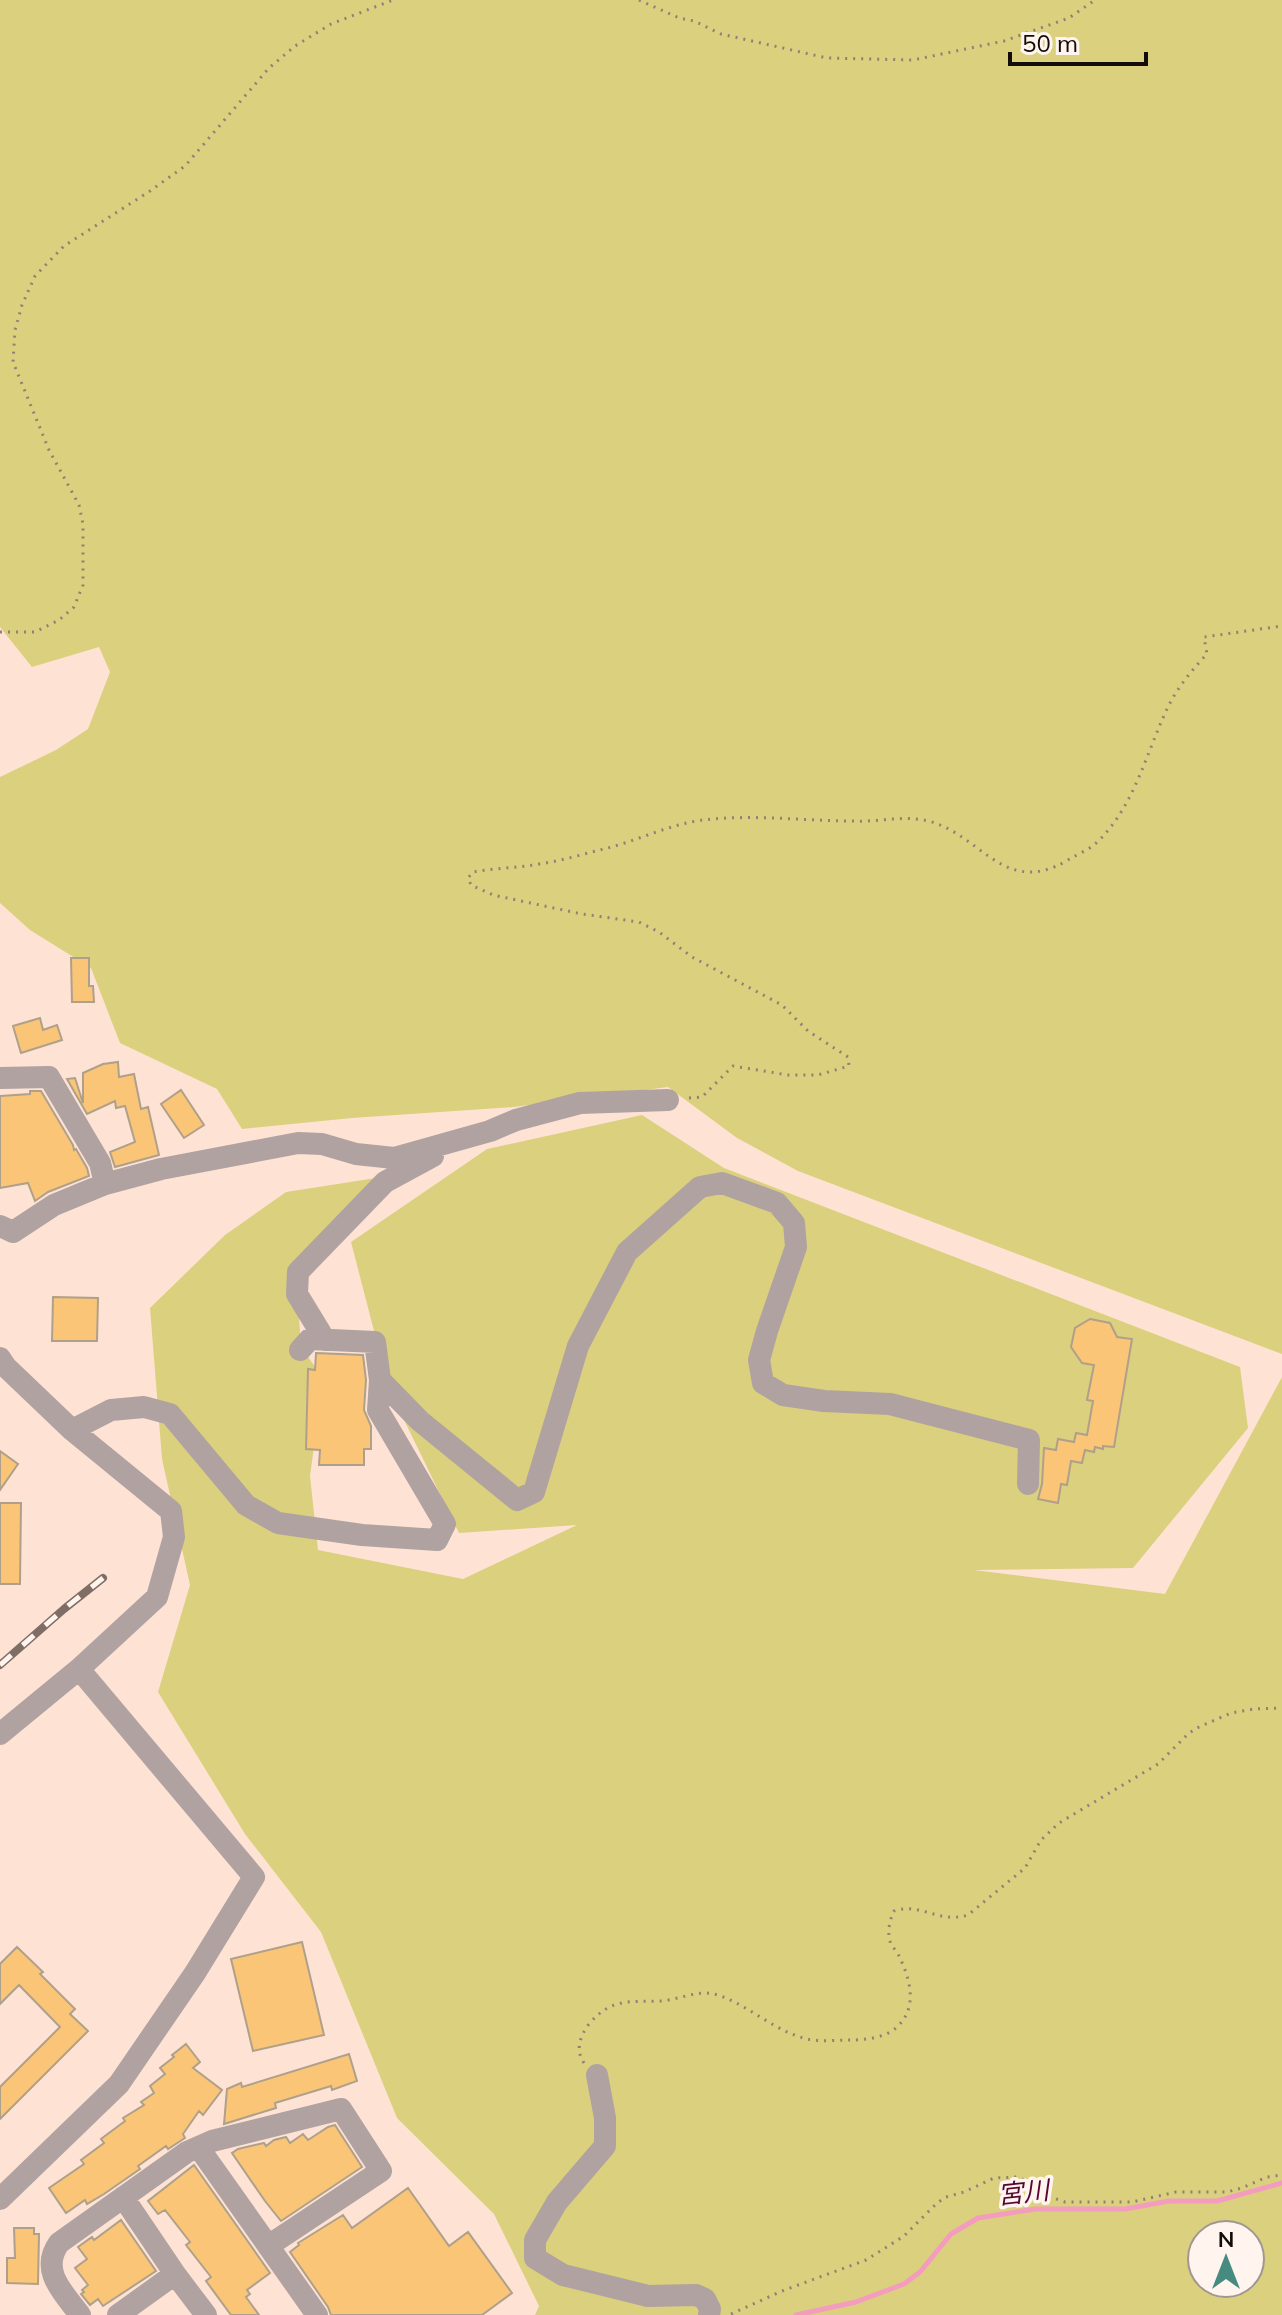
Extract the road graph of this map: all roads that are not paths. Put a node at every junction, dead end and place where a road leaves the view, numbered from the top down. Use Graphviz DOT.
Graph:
graph roads {
  1 [pos="0,1078"];
  2 [pos="668,1100"];
  3 [pos="490,1131"];
  4 [pos="105,1184"];
  5 [pos="0,1226"];
  6 [pos="325,1340"];
  7 [pos="300,1350"];
  8 [pos="2,1367"];
  9 [pos="380,1380"];
  10 [pos="72,1430"];
  11 [pos="1028,1484"];
  12 [pos="79,1669"];
  13 [pos="0,1734"];
  14 [pos="597,2075"];
  15 [pos="199,2148"];
  16 [pos="123,2197"];
  17 [pos="0,2199"];
  18 [pos="268,2246"];
  19 [pos="175,2274"];
  20 [pos="80,2315"];
  21 [pos="118,2315"];
  22 [pos="206,2315"];
  23 [pos="317,2315"];
  24 [pos="709,2315"];
  1 -- 4 [label="street"];
  2 -- 3 [label="street"];
  3 -- 4 [label="street"];
  3 -- 6 [label="street"];
  4 -- 5 [label="street"];
  6 -- 7 [label="street"];
  6 -- 9 [label="street"];
  8 -- 10 [label="street"];
  9 -- 10 [label="street"];
  9 -- 11 [label="street"];
  10 -- 12 [label="street"];
  12 -- 13 [label="street"];
  12 -- 17 [label="street"];
  14 -- 24 [label="street"];
  15 -- 16 [label="street"];
  15 -- 18 [label="street"];
  15 -- 18 [label="street"];
  16 -- 19 [label="street"];
  16 -- 20 [label="street"];
  18 -- 23 [label="street"];
  19 -- 21 [label="street"];
  19 -- 22 [label="street"];
}
